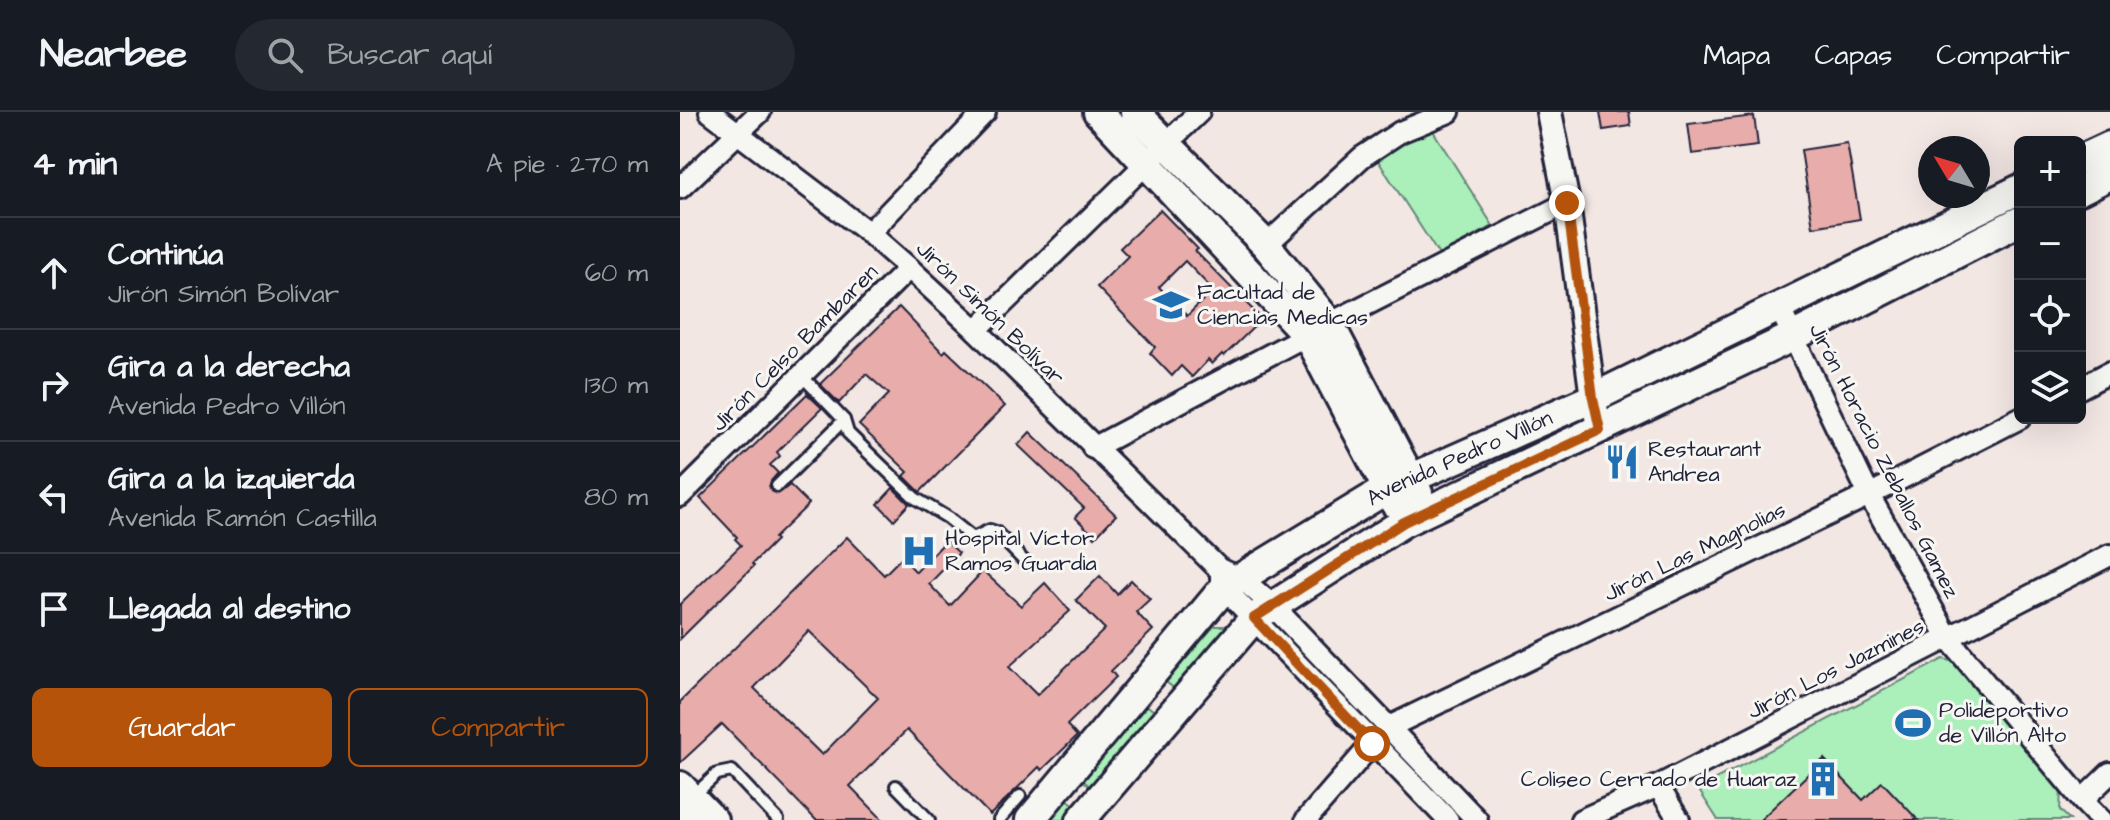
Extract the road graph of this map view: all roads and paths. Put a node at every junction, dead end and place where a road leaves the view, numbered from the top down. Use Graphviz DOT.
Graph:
graph roads {
  1 [pos="710,112"];
  2 [pos="760,112"];
  3 [pos="985,112"];
  4 [pos="1098,112"];
  5 [pos="1135,112"];
  6 [pos="1199,112"];
  7 [pos="1449,112"];
  8 [pos="1549,112"];
  9 [pos="738,133"];
  10 [pos="1167,145"];
  11 [pos="2110,146"];
  12 [pos="2086,157"];
  13 [pos="1147,165"];
  14 [pos="2110,175"];
  15 [pos="2086,187"];
  16 [pos="680,188"];
  17 [pos="2014,192"];
  18 [pos="1567,203"];
  19 [pos="2014,224"];
  20 [pos="869,233"];
  21 [pos="1266,245"];
  22 [pos="909,268"];
  23 [pos="1779,307"];
  24 [pos="1318,329"];
  25 [pos="976,330"];
  26 [pos="1794,336"];
  27 [pos="2110,372"];
  28 [pos="801,375"];
  29 [pos="2086,385"];
  30 [pos="1593,398"];
  31 [pos="844,420"];
  32 [pos="2014,421"];
  33 [pos="1600,430"];
  34 [pos="1093,448"];
  35 [pos="1399,483"];
  36 [pos="777,486"];
  37 [pos="1869,495"];
  38 [pos="680,496"];
  39 [pos="1415,517"];
  40 [pos="2110,555"];
  41 [pos="1027,564"];
  42 [pos="1228,578"];
  43 [pos="1263,612"];
  44 [pos="1949,639"];
  45 [pos="1146,681"];
  46 [pos="1178,706"];
  47 [pos="1389,727"];
  48 [pos="1372,744"];
  49 [pos="2110,773"];
  50 [pos="1064,778"];
  51 [pos="896,786"];
  52 [pos="1658,786"];
  53 [pos="2082,800"];
  54 [pos="683,806"];
  55 [pos="1025,808"];
  56 [pos="1088,812"];
  57 [pos="713,820"];
  58 [pos="778,820"];
  59 [pos="929,820"];
  60 [pos="999,820"];
  61 [pos="1306,820"];
  62 [pos="1448,820"];
  63 [pos="1477,820"];
  64 [pos="1581,820"];
  65 [pos="1679,820"];
  66 [pos="2101,820"];
  1 -- 9 [label="street, Jirón Simón Bolívar"];
  2 -- 9 [label="street"];
  3 -- 20 [label="street"];
  4 -- 13 [label="main road"];
  5 -- 10 [label="main road"];
  6 -- 10 [label="street"];
  7 -- 21 [label="street"];
  8 -- 18 [label="street"];
  9 -- 16 [label="street"];
  9 -- 20 [label="street, Jirón Simón Bolívar"];
  10 -- 13 [label="street"];
  10 -- 21 [label="main road"];
  11 -- 12 [label="main road"];
  13 -- 24 [label="main road"];
  13 -- 25 [label="street"];
  14 -- 15 [label="main road"];
  17 -- 23 [label="main road, Avenida Pedro Villón"];
  18 -- 24 [label="street"];
  18 -- 30 [label="street"];
  19 -- 26 [label="main road, Avenida Pedro Villón"];
  20 -- 22 [label="street, Jirón Simón Bolívar"];
  21 -- 24 [label="main road"];
  22 -- 25 [label="street, Jirón Simón Bolívar"];
  22 -- 28 [label="street, Jirón Celso Bambaren"];
  23 -- 26 [label="street, Jirón Horacio Zeballos Gamez"];
  23 -- 30 [label="main road, Avenida Pedro Villón"];
  24 -- 34 [label="street"];
  24 -- 35 [label="main road"];
  25 -- 34 [label="street, Jirón Simón Bolívar"];
  26 -- 33 [label="main road, Avenida Pedro Villón"];
  26 -- 37 [label="street, Jirón Horacio Zeballos Gamez"];
  27 -- 29 [label="street"];
  28 -- 31 [label="lane"];
  28 -- 38 [label="street, Jirón Celso Bambaren"];
  30 -- 33 [label="street"];
  30 -- 35 [label="main road, Avenida Pedro Villón"];
  31 -- 36 [label="lane"];
  31 -- 41 [label="lane"];
  32 -- 37 [label="street, Jirón Las Magnolias"];
  33 -- 39 [label="main road, Avenida Pedro Villón"];
  34 -- 42 [label="street, Jirón Simón Bolívar"];
  35 -- 39 [label="main road"];
  35 -- 42 [label="main road, Avenida Pedro Villón"];
  37 -- 44 [label="street, Jirón Horacio Zeballos Gamez"];
  37 -- 47 [label="street, Jirón Las Magnolias"];
  39 -- 43 [label="main road, Avenida Pedro Villón"];
  40 -- 44 [label="street, Jirón Los Jazmines"];
  42 -- 43 [label="street, Jirón Simón Bolívar"];
  42 -- 45 [label="main road, Avenida Pedro Villón"];
  43 -- 46 [label="main road, Avenida Pedro Villón"];
  43 -- 47 [label="street, Jirón Simón Bolívar"];
  43 -- 48 [label="street, Jirón Simón Bolívar"];
  44 -- 52 [label="street, Jirón Los Jazmines"];
  44 -- 53 [label="street, Jirón Horacio Zeballos Gamez"];
  45 -- 46 [label="main road"];
  45 -- 50 [label="main road, Avenida Pedro Villón"];
  46 -- 56 [label="main road, Avenida Pedro Villón"];
  47 -- 63 [label="street, Jirón Simón Bolívar"];
  48 -- 61 [label="street"];
  48 -- 62 [label="street, Jirón Simón Bolívar"];
  49 -- 53 [label="street"];
  50 -- 55 [label="main road, Avenida Pedro Villón"];
  50 -- 56 [label="main road"];
  51 -- 59 [label="lane"];
  52 -- 64 [label="street, Jirón Los Jazmines"];
  52 -- 65 [label="street"];
  53 -- 66 [label="street, Jirón Horacio Zeballos Gamez"];
  54 -- 57 [label="main road"];
  54 -- 58 [label="lane"];
  55 -- 60 [label="lane"];
}
